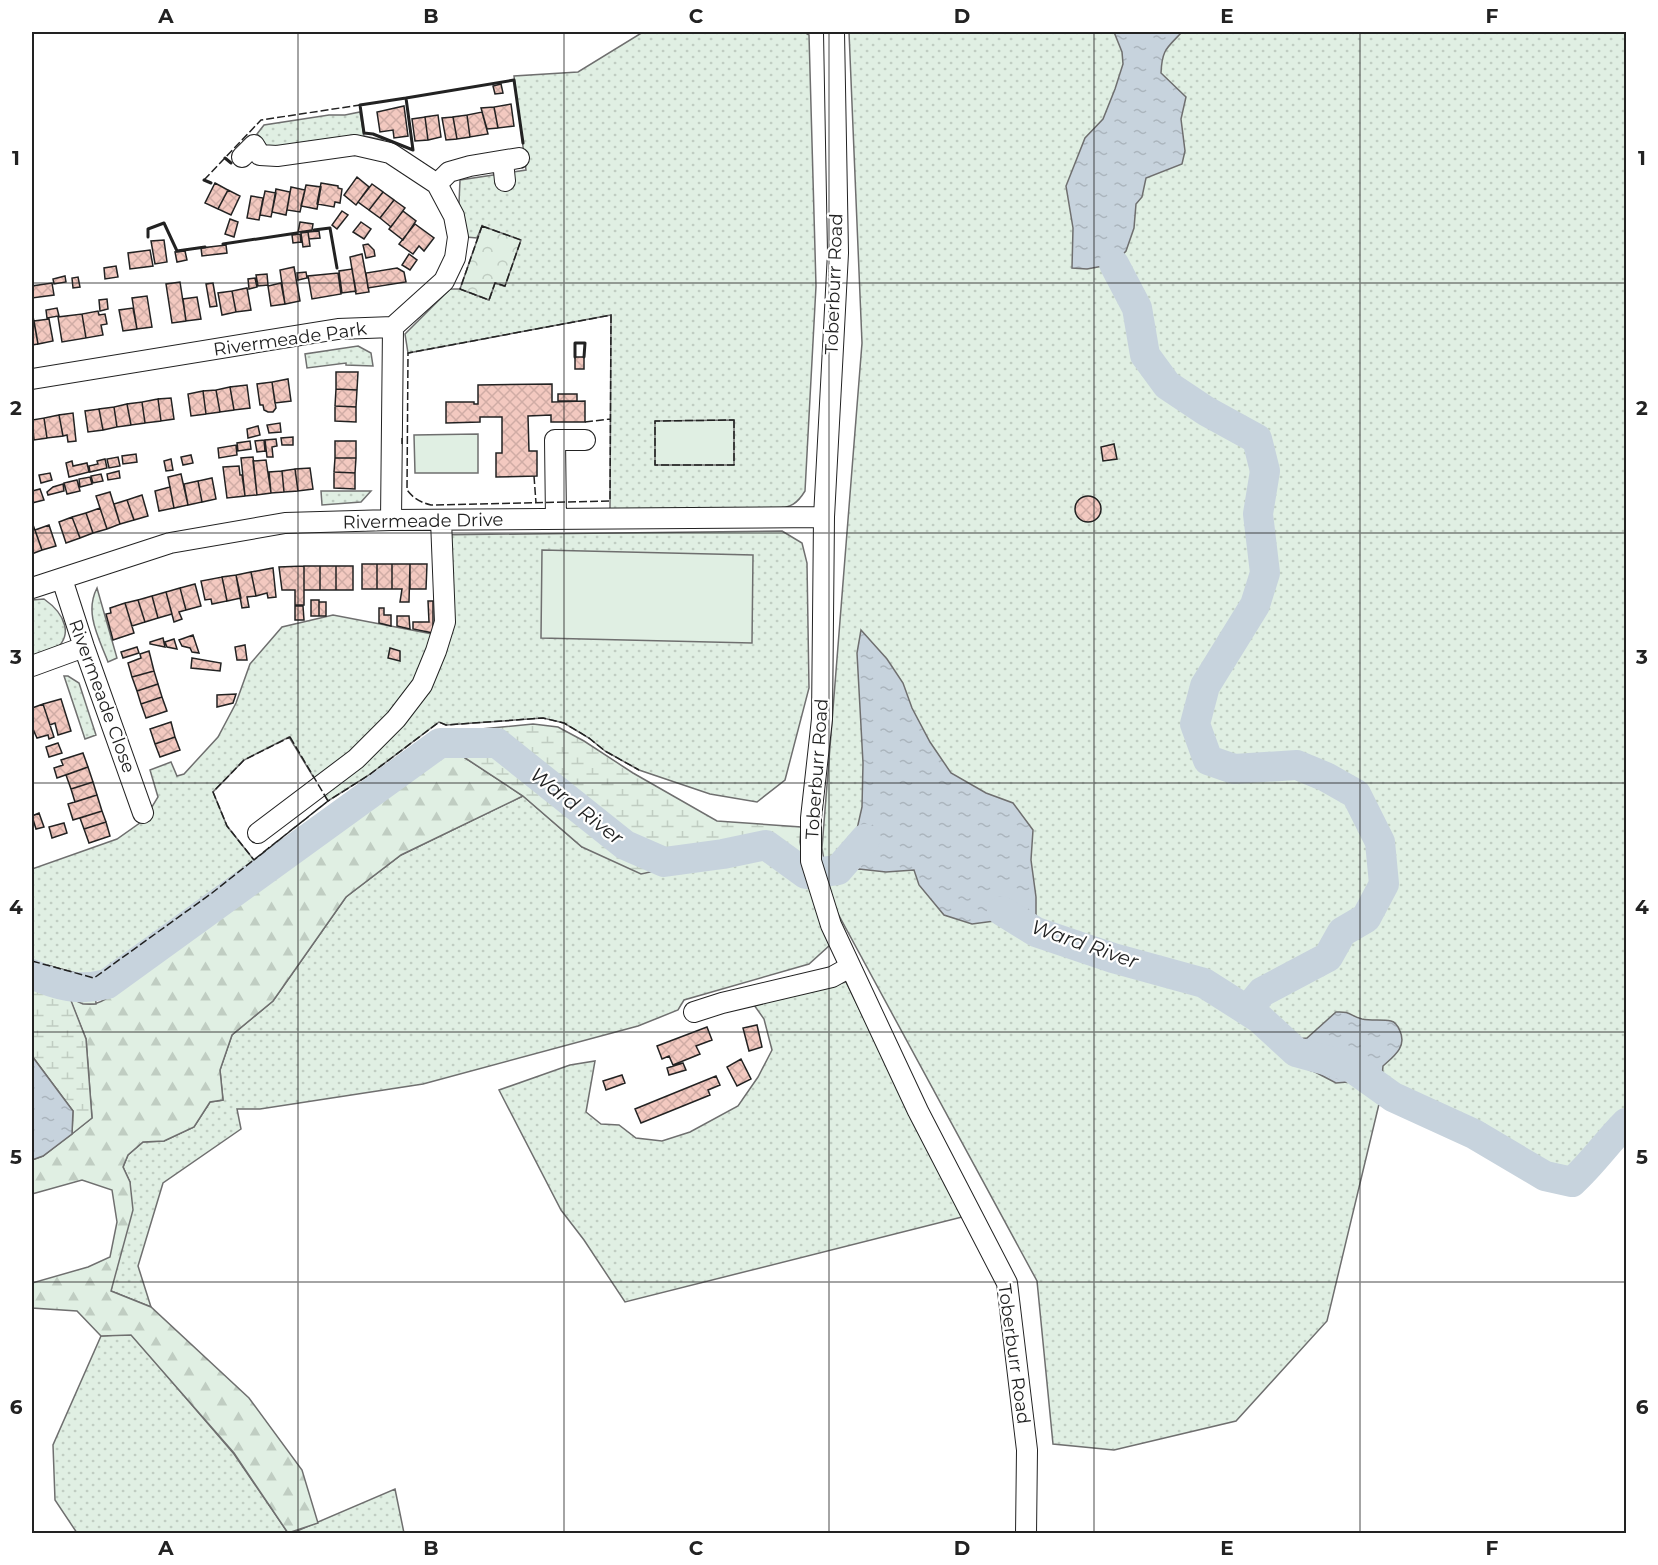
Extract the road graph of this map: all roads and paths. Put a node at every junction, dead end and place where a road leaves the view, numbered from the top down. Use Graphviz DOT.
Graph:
graph roads {
  1 [pos="834,32"];
  2 [pos="242,157"];
  3 [pos="505,181"];
  4 [pos="437,184"];
  5 [pos="393,327"];
  6 [pos="32,379"];
  7 [pos="585,440"];
  8 [pos="824,517"];
  9 [pos="556,519"];
  10 [pos="391,520"];
  11 [pos="441,520"];
  12 [pos="62,579"];
  13 [pos="32,588"];
  14 [pos="84,646"];
  15 [pos="32,666"];
  16 [pos="143,813"];
  17 [pos="258,832"];
  18 [pos="850,967"];
  19 [pos="694,1012"];
  20 [pos="1026,1533"];
  1 -- 8 [label="street, Toberburr Road"];
  2 -- 4 [label="street"];
  3 -- 4 [label="street"];
  4 -- 5 [label="street"];
  5 -- 6 [label="street, Rivermeade Park"];
  5 -- 10 [label="street, Rivermeade Park"];
  7 -- 9 [label="street"];
  8 -- 9 [label="street, Rivermeade Drive"];
  8 -- 18 [label="street, Toberburr Road"];
  9 -- 11 [label="street, Rivermeade Drive"];
  10 -- 11 [label="street, Rivermeade Drive"];
  10 -- 12 [label="street, Rivermeade Drive"];
  11 -- 17 [label="street"];
  12 -- 13 [label="street, Rivermeade Drive"];
  12 -- 14 [label="street, Rivermeade Close"];
  14 -- 15 [label="street"];
  14 -- 16 [label="street, Rivermeade Close"];
  18 -- 19 [label="street"];
  18 -- 20 [label="street, Toberburr Road"];
}
